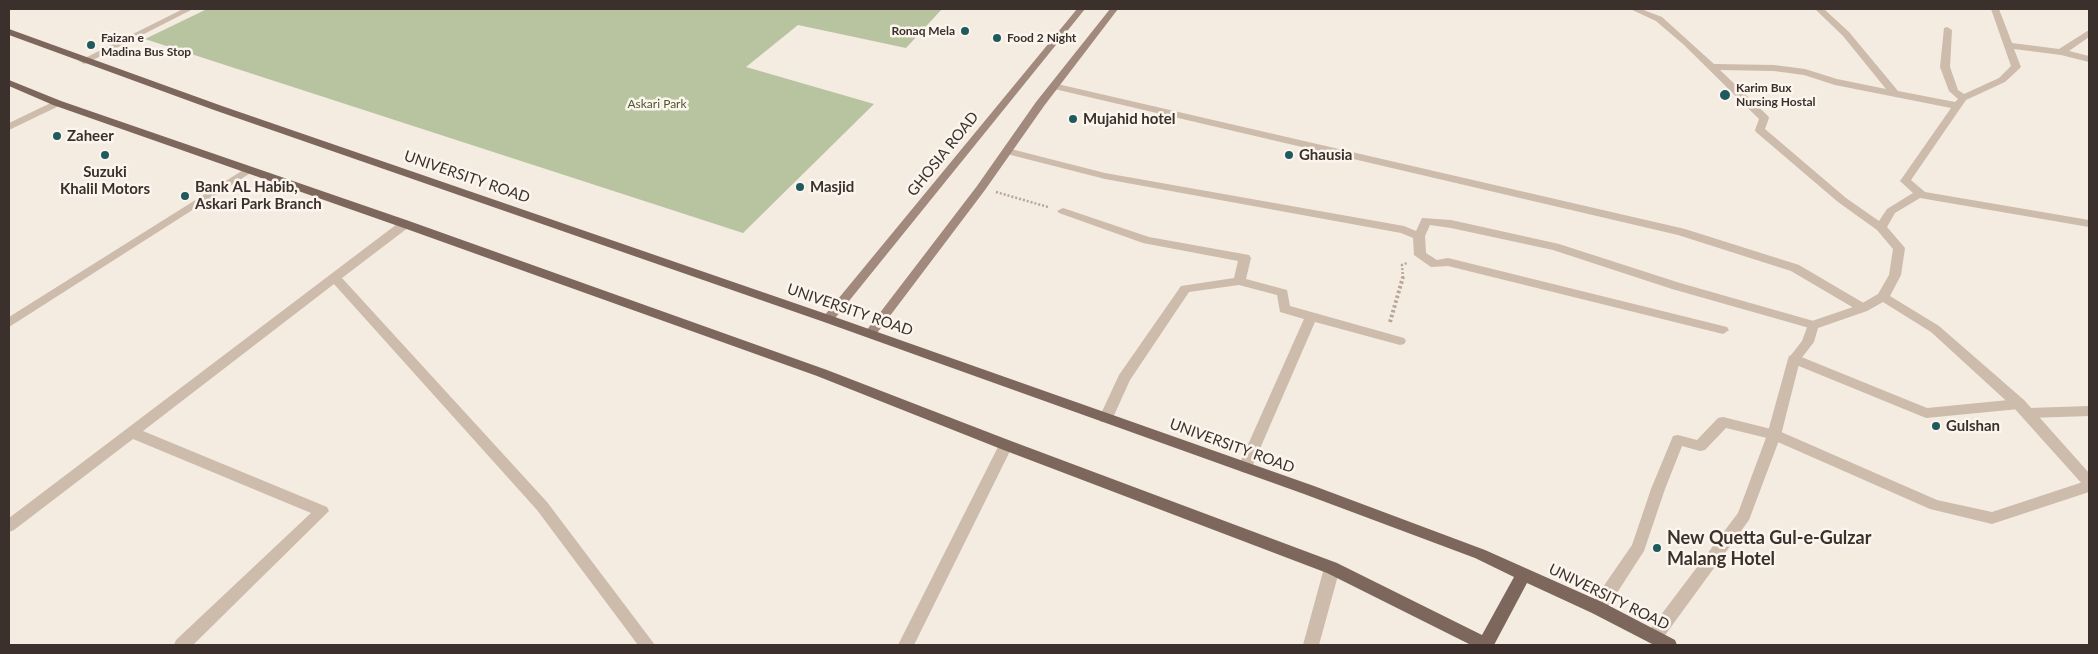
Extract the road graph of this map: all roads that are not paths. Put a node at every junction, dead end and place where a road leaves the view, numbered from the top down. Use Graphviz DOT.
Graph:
graph roads {
  1 [pos="188,9"];
  2 [pos="1080,9"];
  3 [pos="1114,9"];
  4 [pos="1634,9"];
  5 [pos="1819,9"];
  6 [pos="1995,9"];
  7 [pos="1947,30"];
  8 [pos="9,32"];
  9 [pos="2089,33"];
  10 [pos="2008,45"];
  11 [pos="2061,52"];
  12 [pos="2089,59"];
  13 [pos="84,61"];
  14 [pos="1712,66"];
  15 [pos="9,83"];
  16 [pos="1053,86"];
  17 [pos="1894,93"];
  18 [pos="1960,102"];
  19 [pos="57,103"];
  20 [pos="9,127"];
  21 [pos="1007,151"];
  22 [pos="248,170"];
  23 [pos="1922,194"];
  24 [pos="1063,211"];
  25 [pos="405,224"];
  26 [pos="2089,224"];
  27 [pos="1881,227"];
  28 [pos="1419,236"];
  29 [pos="335,278"];
  30 [pos="1239,281"];
  31 [pos="1883,298"];
  32 [pos="1863,308"];
  33 [pos="1310,317"];
  34 [pos="828,319"];
  35 [pos="9,323"];
  36 [pos="1813,325"];
  37 [pos="1724,330"];
  38 [pos="870,334"];
  39 [pos="1400,341"];
  40 [pos="1794,359"];
  41 [pos="2024,408"];
  42 [pos="2089,411"];
  43 [pos="1106,418"];
  44 [pos="132,432"];
  45 [pos="1774,435"];
  46 [pos="1006,445"];
  47 [pos="1245,467"];
  48 [pos="2089,482"];
  49 [pos="2089,486"];
  50 [pos="9,526"];
  51 [pos="1332,568"];
  52 [pos="1524,574"];
  53 [pos="1598,608"];
  54 [pos="1654,637"];
  55 [pos="182,645"];
  56 [pos="647,645"];
  57 [pos="906,645"];
  58 [pos="1311,645"];
  59 [pos="1485,645"];
  60 [pos="1670,645"];
  1 -- 13 [label="street"];
  2 -- 34 [label="main road, GHOSIA ROAD"];
  3 -- 16 [label="main road"];
  4 -- 14 [label="street"];
  5 -- 17 [label="street"];
  6 -- 10 [label="street"];
  7 -- 18 [label="street"];
  8 -- 13 [label="main road, UNIVERSITY ROAD"];
  9 -- 11 [label="street"];
  10 -- 11 [label="street"];
  10 -- 18 [label="street"];
  11 -- 12 [label="street"];
  13 -- 34 [label="main road, UNIVERSITY ROAD"];
  14 -- 17 [label="street"];
  14 -- 27 [label="street"];
  15 -- 19 [label="main road"];
  16 -- 21 [label="main road"];
  16 -- 32 [label="street"];
  17 -- 18 [label="street"];
  18 -- 23 [label="street"];
  19 -- 20 [label="street"];
  19 -- 22 [label="main road"];
  21 -- 28 [label="street"];
  21 -- 38 [label="main road"];
  22 -- 25 [label="main road"];
  22 -- 35 [label="street"];
  23 -- 26 [label="street"];
  23 -- 27 [label="street"];
  24 -- 30 [label="street"];
  25 -- 29 [label="street"];
  25 -- 46 [label="main road"];
  27 -- 31 [label="street"];
  28 -- 36 [label="street"];
  28 -- 37 [label="street"];
  29 -- 44 [label="street"];
  29 -- 56 [label="street"];
  30 -- 33 [label="street"];
  30 -- 43 [label="street"];
  31 -- 32 [label="street"];
  31 -- 41 [label="street"];
  32 -- 36 [label="street"];
  33 -- 39 [label="street"];
  33 -- 47 [label="street"];
  34 -- 38 [label="main road, UNIVERSITY ROAD"];
  36 -- 40 [label="street"];
  38 -- 43 [label="main road, UNIVERSITY ROAD"];
  40 -- 41 [label="street"];
  40 -- 45 [label="street"];
  41 -- 42 [label="street"];
  41 -- 48 [label="street"];
  43 -- 47 [label="main road, UNIVERSITY ROAD"];
  44 -- 50 [label="street"];
  44 -- 55 [label="street"];
  45 -- 49 [label="street"];
  45 -- 53 [label="street"];
  45 -- 54 [label="street"];
  46 -- 51 [label="main road"];
  46 -- 57 [label="street"];
  47 -- 52 [label="main road, UNIVERSITY ROAD"];
  51 -- 58 [label="street"];
  51 -- 59 [label="main road"];
  52 -- 53 [label="main road, UNIVERSITY ROAD"];
  52 -- 59 [label="main road"];
  53 -- 54 [label="main road, UNIVERSITY ROAD"];
  54 -- 60 [label="main road, UNIVERSITY ROAD"];
}
